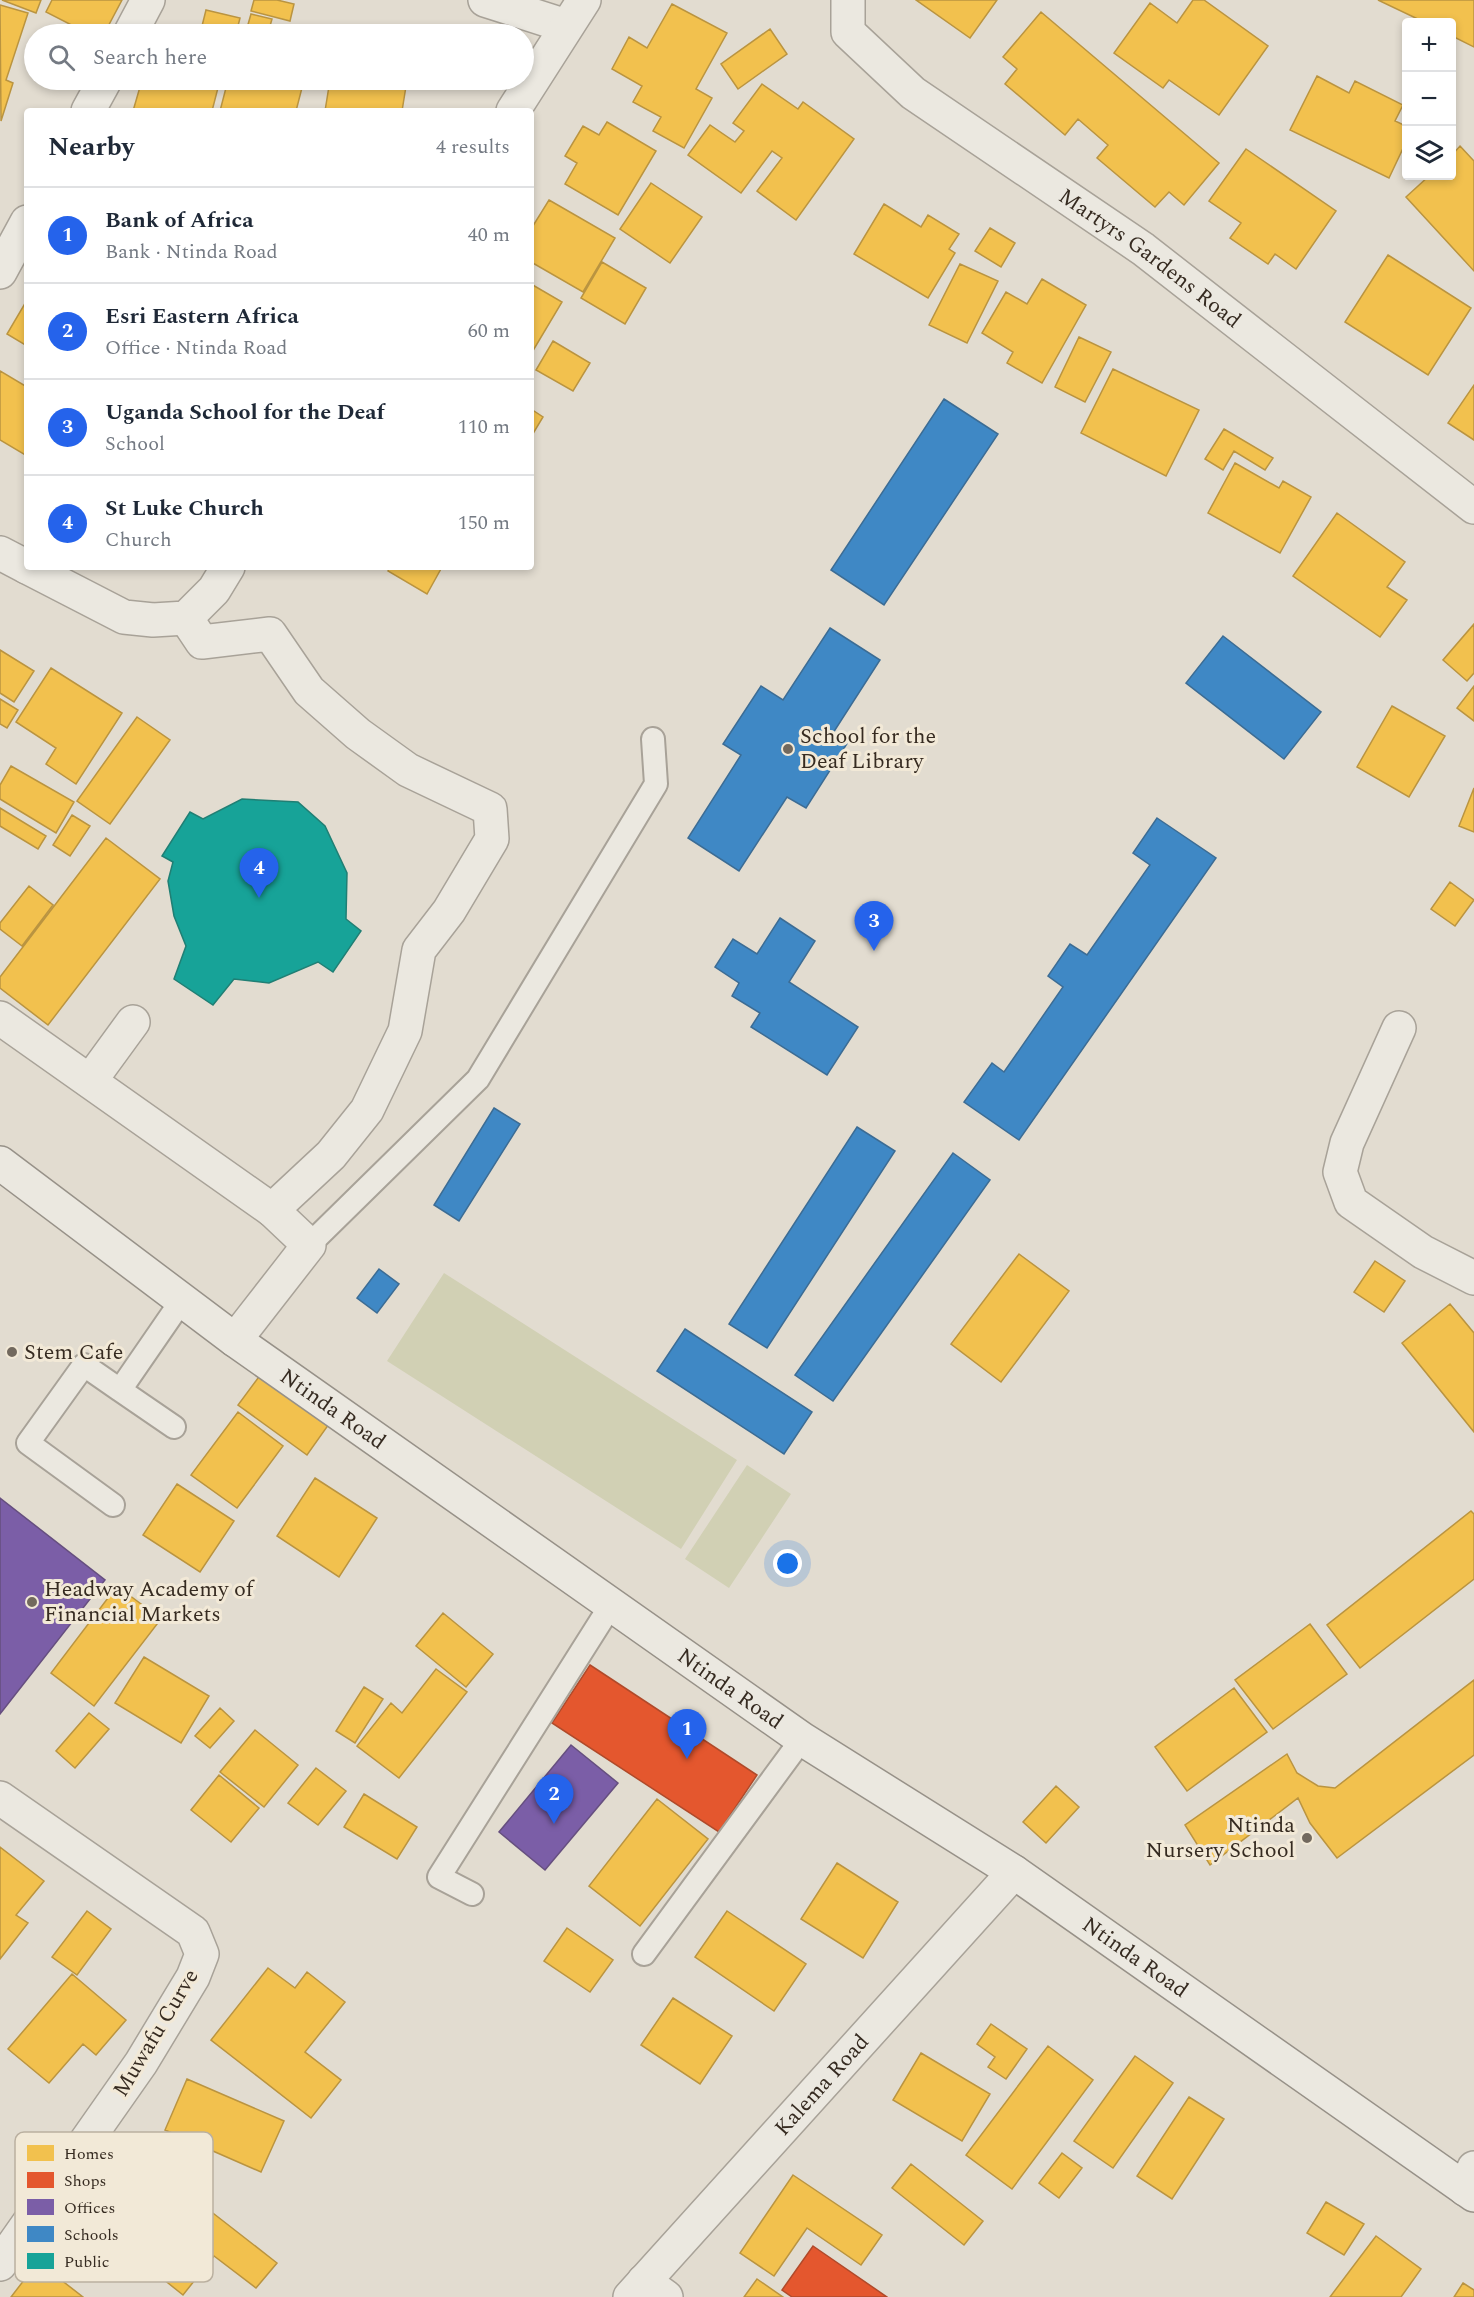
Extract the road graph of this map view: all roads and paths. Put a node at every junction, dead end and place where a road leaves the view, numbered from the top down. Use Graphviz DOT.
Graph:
graph roads {
  1 [pos="148,0"];
  2 [pos="485,0"];
  3 [pos="848,0"];
  4 [pos="575,13"];
  5 [pos="135,24"];
  6 [pos="534,78"];
  7 [pos="100,90"];
  8 [pos="526,90"];
  9 [pos="90,108"];
  10 [pos="515,108"];
  11 [pos="24,228"];
  12 [pos="0,272"];
  13 [pos="1474,507"];
  14 [pos="0,553"];
  15 [pos="24,565"];
  16 [pos="33,570"];
  17 [pos="226,570"];
  18 [pos="186,618"];
  19 [pos="653,739"];
  20 [pos="0,1018"];
  21 [pos="133,1022"];
  22 [pos="1399,1028"];
  23 [pos="90,1082"];
  24 [pos="0,1163"];
  25 [pos="272,1210"];
  26 [pos="309,1245"];
  27 [pos="1474,1278"];
  28 [pos="182,1300"];
  29 [pos="235,1340"];
  30 [pos="120,1390"];
  31 [pos="174,1427"];
  32 [pos="114,1505"];
  33 [pos="611,1605"];
  34 [pos="802,1739"];
  35 [pos="0,1798"];
  36 [pos="1014,1872"];
  37 [pos="472,1894"];
  38 [pos="644,1954"];
  39 [pos="93,2132"];
  40 [pos="1471,2184"];
  41 [pos="15,2243"];
  42 [pos="0,2264"];
  43 [pos="647,2292"];
  1 -- 5 [label="street"];
  2 -- 4 [label="street"];
  3 -- 13 [label="street, Martyrs Gardens Road"];
  4 -- 6 [label="street"];
  7 -- 9 [label="street"];
  8 -- 10 [label="street"];
  11 -- 12 [label="street"];
  14 -- 15 [label="street"];
  16 -- 18 [label="street"];
  17 -- 18 [label="street"];
  18 -- 25 [label="street"];
  19 -- 26 [label="lane"];
  20 -- 23 [label="street"];
  21 -- 23 [label="street"];
  22 -- 27 [label="street"];
  23 -- 25 [label="street"];
  24 -- 28 [label="street, Ntinda Road"];
  25 -- 26 [label="street"];
  26 -- 29 [label="street"];
  28 -- 29 [label="street, Ntinda Road"];
  28 -- 30 [label="lane"];
  29 -- 33 [label="street, Ntinda Road"];
  30 -- 31 [label="lane"];
  30 -- 32 [label="lane"];
  33 -- 34 [label="street, Ntinda Road"];
  33 -- 37 [label="lane"];
  34 -- 36 [label="street, Ntinda Road"];
  34 -- 38 [label="lane"];
  35 -- 39 [label="street, Muwafu Curve"];
  36 -- 40 [label="street, Ntinda Road"];
  36 -- 43 [label="street, Kalema Road"];
  41 -- 42 [label="street, Muwafu Curve"];
}
